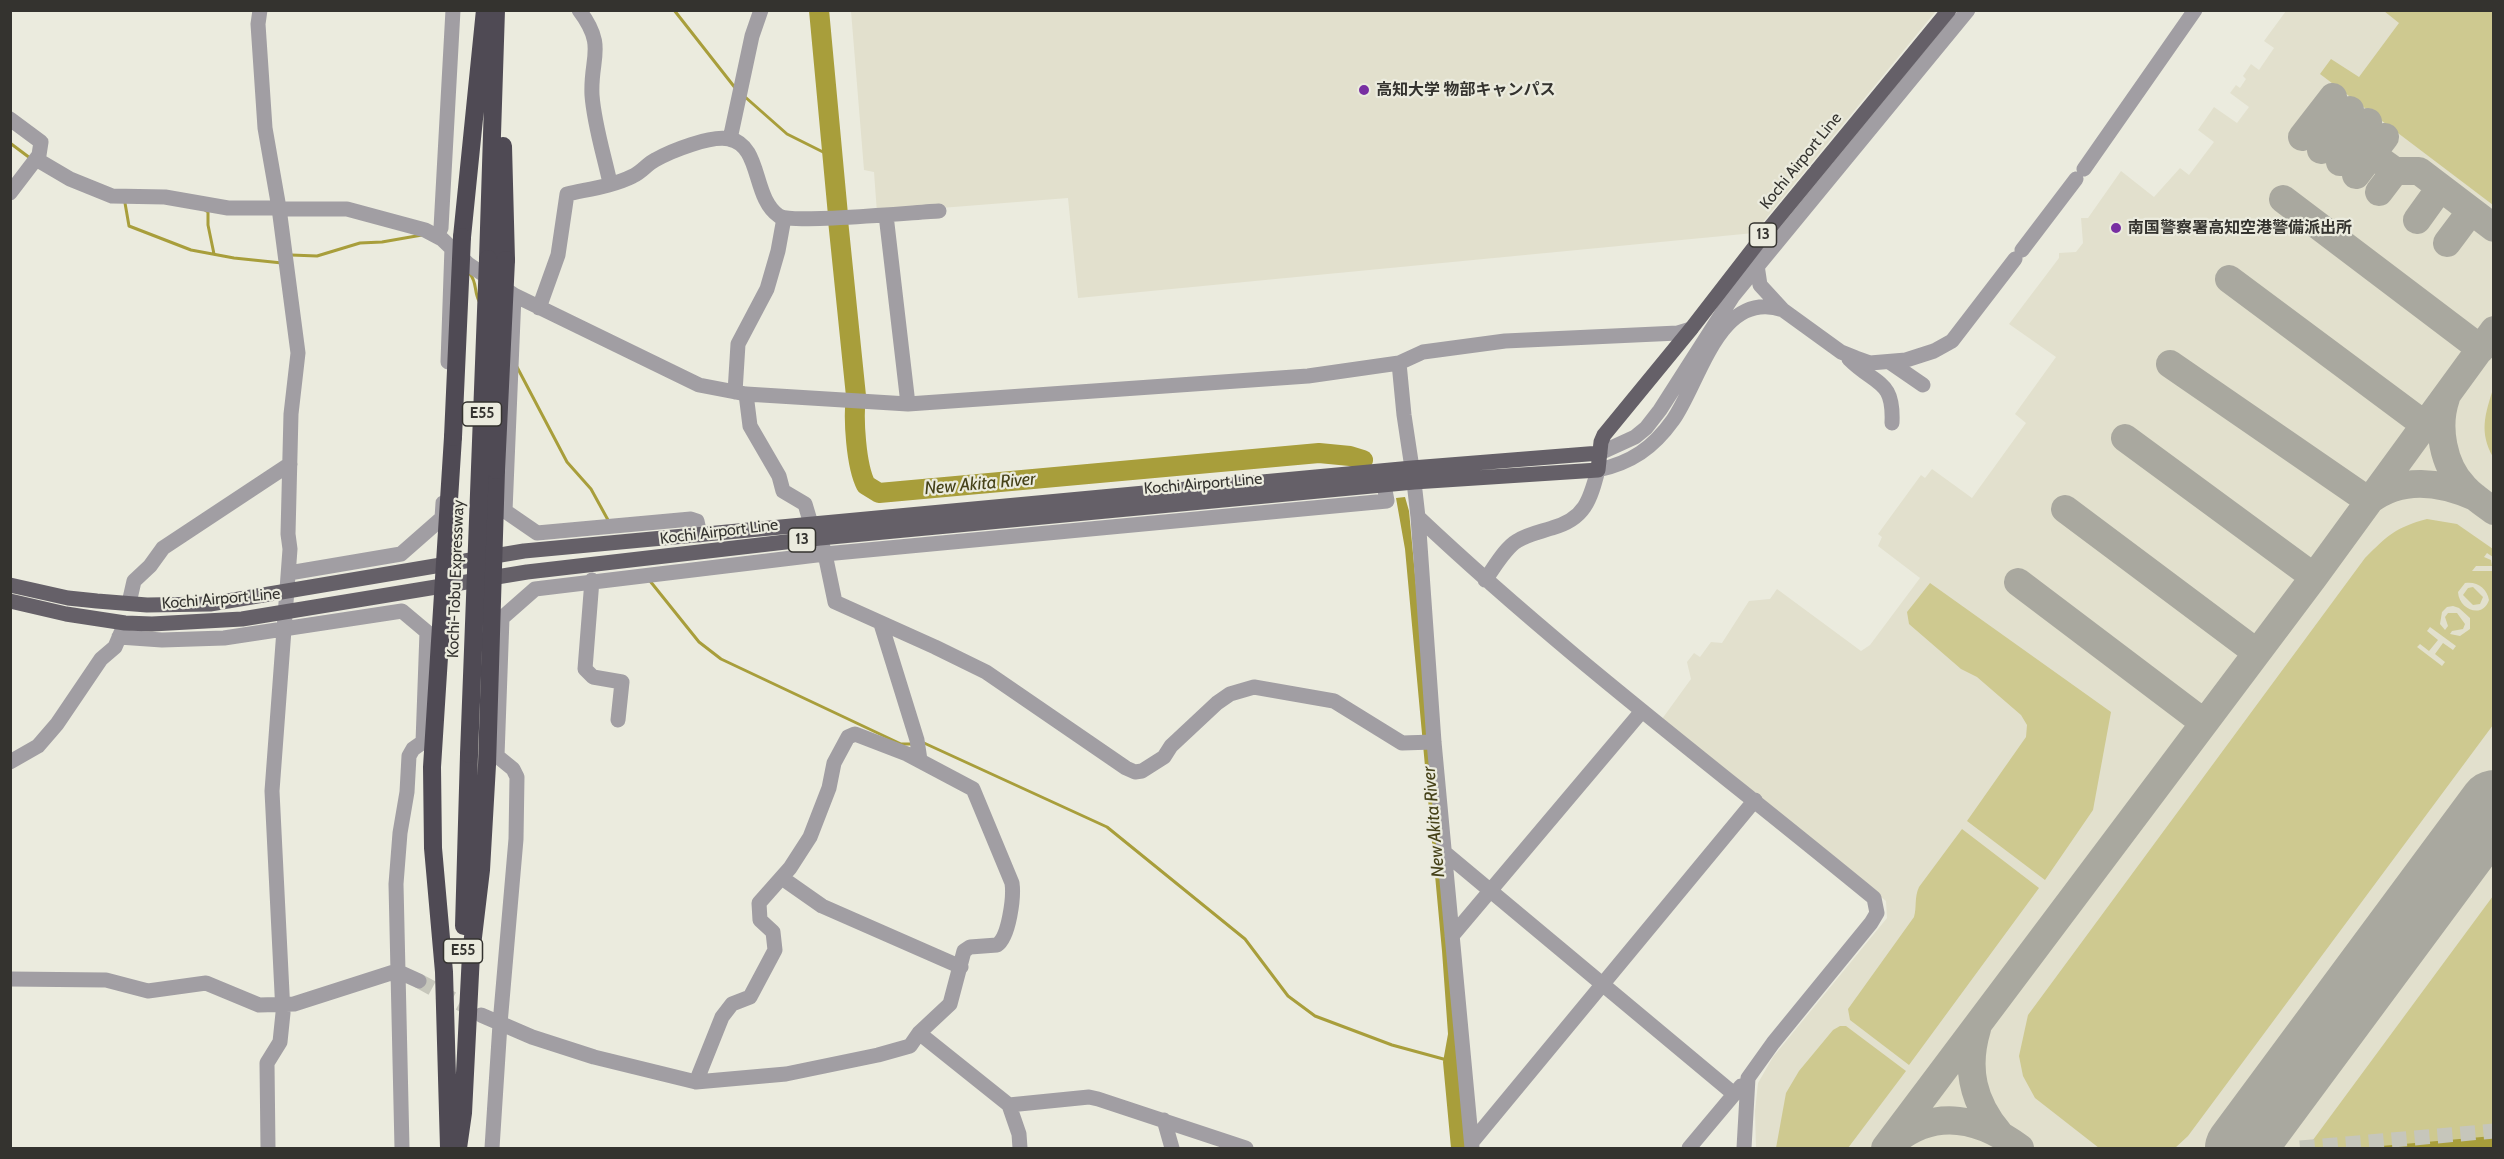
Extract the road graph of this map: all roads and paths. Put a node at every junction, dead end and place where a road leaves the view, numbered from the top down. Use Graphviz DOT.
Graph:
graph roads {
  1 [pos="260,10"];
  2 [pos="453,10"];
  3 [pos="485,10"];
  4 [pos="496,10"];
  5 [pos="579,10"];
  6 [pos="761,10"];
  7 [pos="1949,10"];
  8 [pos="1968,10"];
  9 [pos="2195,10"];
  10 [pos="495,49"];
  11 [pos="10,119"];
  12 [pos="730,139"];
  13 [pos="36,159"];
  14 [pos="610,183"];
  15 [pos="10,193"];
  16 [pos="279,209"];
  17 [pos="939,211"];
  18 [pos="886,215"];
  19 [pos="784,218"];
  20 [pos="437,236"];
  21 [pos="457,242"];
  22 [pos="1757,265"];
  23 [pos="514,296"];
  24 [pos="539,308"];
  25 [pos="1783,310"];
  26 [pos="1691,329"];
  27 [pos="1841,352"];
  28 [pos="1400,363"];
  29 [pos="1891,363"];
  30 [pos="1923,386"];
  31 [pos="740,393"];
  32 [pos="908,404"];
  33 [pos="1892,423"];
  34 [pos="1600,453"];
  35 [pos="290,464"];
  36 [pos="1598,470"];
  37 [pos="1413,475"];
  38 [pos="1384,485"];
  39 [pos="1418,517"];
  40 [pos="811,524"];
  41 [pos="700,535"];
  42 [pos="820,538"];
  43 [pos="825,554"];
  44 [pos="494,555"];
  45 [pos="444,564"];
  46 [pos="289,573"];
  47 [pos="494,577"];
  48 [pos="592,580"];
  49 [pos="1485,580"];
  50 [pos="10,585"];
  51 [pos="444,586"];
  52 [pos="288,591"];
  53 [pos="10,601"];
  54 [pos="129,603"];
  55 [pos="286,612"];
  56 [pos="881,624"];
  57 [pos="122,630"];
  58 [pos="285,630"];
  59 [pos="1642,711"];
  60 [pos="618,720"];
  61 [pos="1429,743"];
  62 [pos="920,760"];
  63 [pos="10,762"];
  64 [pos="1755,801"];
  65 [pos="1444,852"];
  66 [pos="782,878"];
  67 [pos="1491,892"];
  68 [pos="1452,936"];
  69 [pos="961,967"];
  70 [pos="397,971"];
  71 [pos="10,979"];
  72 [pos="419,981"];
  73 [pos="1604,985"];
  74 [pos="282,1005"];
  75 [pos="481,1015"];
  76 [pos="500,1024"];
  77 [pos="919,1033"];
  78 [pos="1748,1078"];
  79 [pos="696,1082"];
  80 [pos="1734,1094"];
  81 [pos="1010,1105"];
  82 [pos="1164,1120"];
  83 [pos="1472,1145"];
  84 [pos="267,1149"];
  85 [pos="402,1149"];
  86 [pos="449,1149"];
  87 [pos="457,1149"];
  88 [pos="492,1149"];
  89 [pos="1020,1149"];
  90 [pos="1172,1149"];
  91 [pos="1246,1149"];
  92 [pos="1689,1149"];
  93 [pos="1744,1149"];
  1 -- 16 [label="street"];
  2 -- 20 [label="street"];
  3 -- 21 [label="highway"];
  4 -- 10 [label="highway, Kochi-Tobu Expressway / E55"];
  5 -- 14 [label="street"];
  6 -- 12 [label="street"];
  7 -- 26 [label="main road, Kochi Airport Line / 13"];
  8 -- 22 [label="street"];
  9 -- 29 [label="street"];
  10 -- 44 [label="highway, bridge"];
  10 -- 87 [label="highway, Kochi-Tobu Expressway / E55, bridge"];
  11 -- 13 [label="street"];
  12 -- 14 [label="street"];
  12 -- 19 [label="street"];
  13 -- 15 [label="street"];
  13 -- 16 [label="street"];
  14 -- 24 [label="street"];
  16 -- 20 [label="street"];
  16 -- 35 [label="street"];
  17 -- 18 [label="street"];
  18 -- 19 [label="street"];
  18 -- 32 [label="street"];
  19 -- 31 [label="street"];
  20 -- 21 [label="street"];
  21 -- 23 [label="street"];
  21 -- 45 [label="highway, bridge"];
  21 -- 46 [label="street"];
  22 -- 25 [label="street"];
  22 -- 34 [label="street"];
  23 -- 24 [label="street"];
  23 -- 41 [label="street"];
  24 -- 31 [label="street"];
  25 -- 27 [label="street"];
  25 -- 36 [label="street"];
  26 -- 28 [label="street"];
  26 -- 34 [label="main road, Kochi Airport Line / 13"];
  27 -- 29 [label="street"];
  27 -- 33 [label="street"];
  28 -- 32 [label="street"];
  28 -- 37 [label="street"];
  29 -- 30 [label="street"];
  31 -- 32 [label="street"];
  31 -- 40 [label="street"];
  34 -- 36 [label="main road, Kochi Airport Line / 13"];
  34 -- 37 [label="main road, Kochi Airport Line / 13"];
  35 -- 46 [label="street"];
  35 -- 54 [label="street"];
  36 -- 37 [label="main road, Kochi Airport Line / 13"];
  36 -- 49 [label="street"];
  37 -- 38 [label="main road, Kochi Airport Line / 13"];
  37 -- 39 [label="street"];
  37 -- 40 [label="main road, Kochi Airport Line / 13"];
  38 -- 42 [label="main road, Kochi Airport Line / 13"];
  38 -- 43 [label="street"];
  39 -- 49 [label="street"];
  39 -- 61 [label="street"];
  40 -- 41 [label="main road, Kochi Airport Line / 13"];
  40 -- 42 [label="street"];
  41 -- 44 [label="main road, Kochi Airport Line / 13"];
  42 -- 43 [label="street"];
  42 -- 47 [label="main road, Kochi Airport Line / 13"];
  43 -- 48 [label="street"];
  43 -- 56 [label="street"];
  44 -- 45 [label="main road, Kochi Airport Line / 13"];
  44 -- 47 [label="highway"];
  45 -- 51 [label="highway"];
  45 -- 52 [label="main road, Kochi Airport Line / 13"];
  46 -- 52 [label="street"];
  47 -- 51 [label="main road, Kochi Airport Line / 13"];
  47 -- 87 [label="highway"];
  48 -- 60 [label="street"];
  48 -- 76 [label="street"];
  49 -- 59 [label="street"];
  50 -- 54 [label="main road, Kochi Airport Line / 13"];
  51 -- 55 [label="main road, Kochi Airport Line / 13"];
  51 -- 86 [label="highway"];
  52 -- 54 [label="main road, Kochi Airport Line / 13"];
  52 -- 55 [label="street"];
  53 -- 57 [label="main road, Kochi Airport Line / 13"];
  55 -- 57 [label="main road, Kochi Airport Line / 13"];
  55 -- 58 [label="street"];
  56 -- 61 [label="street"];
  56 -- 62 [label="street"];
  57 -- 58 [label="street"];
  57 -- 63 [label="street"];
  58 -- 70 [label="street"];
  58 -- 74 [label="street"];
  59 -- 64 [label="street"];
  59 -- 67 [label="street"];
  61 -- 65 [label="street"];
  62 -- 66 [label="street"];
  62 -- 69 [label="street"];
  64 -- 73 [label="street"];
  64 -- 78 [label="street"];
  65 -- 67 [label="street"];
  65 -- 68 [label="street"];
  66 -- 69 [label="street"];
  66 -- 79 [label="street"];
  67 -- 68 [label="street"];
  67 -- 73 [label="street"];
  68 -- 83 [label="street"];
  69 -- 77 [label="street"];
  70 -- 72 [label="street"];
  70 -- 74 [label="street"];
  70 -- 85 [label="street"];
  71 -- 74 [label="street"];
  73 -- 80 [label="street"];
  73 -- 83 [label="street"];
  74 -- 84 [label="street"];
  75 -- 76 [label="street"];
  76 -- 79 [label="street"];
  76 -- 88 [label="street"];
  77 -- 79 [label="street"];
  77 -- 81 [label="street"];
  78 -- 80 [label="street"];
  78 -- 93 [label="street"];
  80 -- 92 [label="street"];
  81 -- 82 [label="street"];
  81 -- 89 [label="street"];
  82 -- 90 [label="street"];
  82 -- 91 [label="street"];
}
